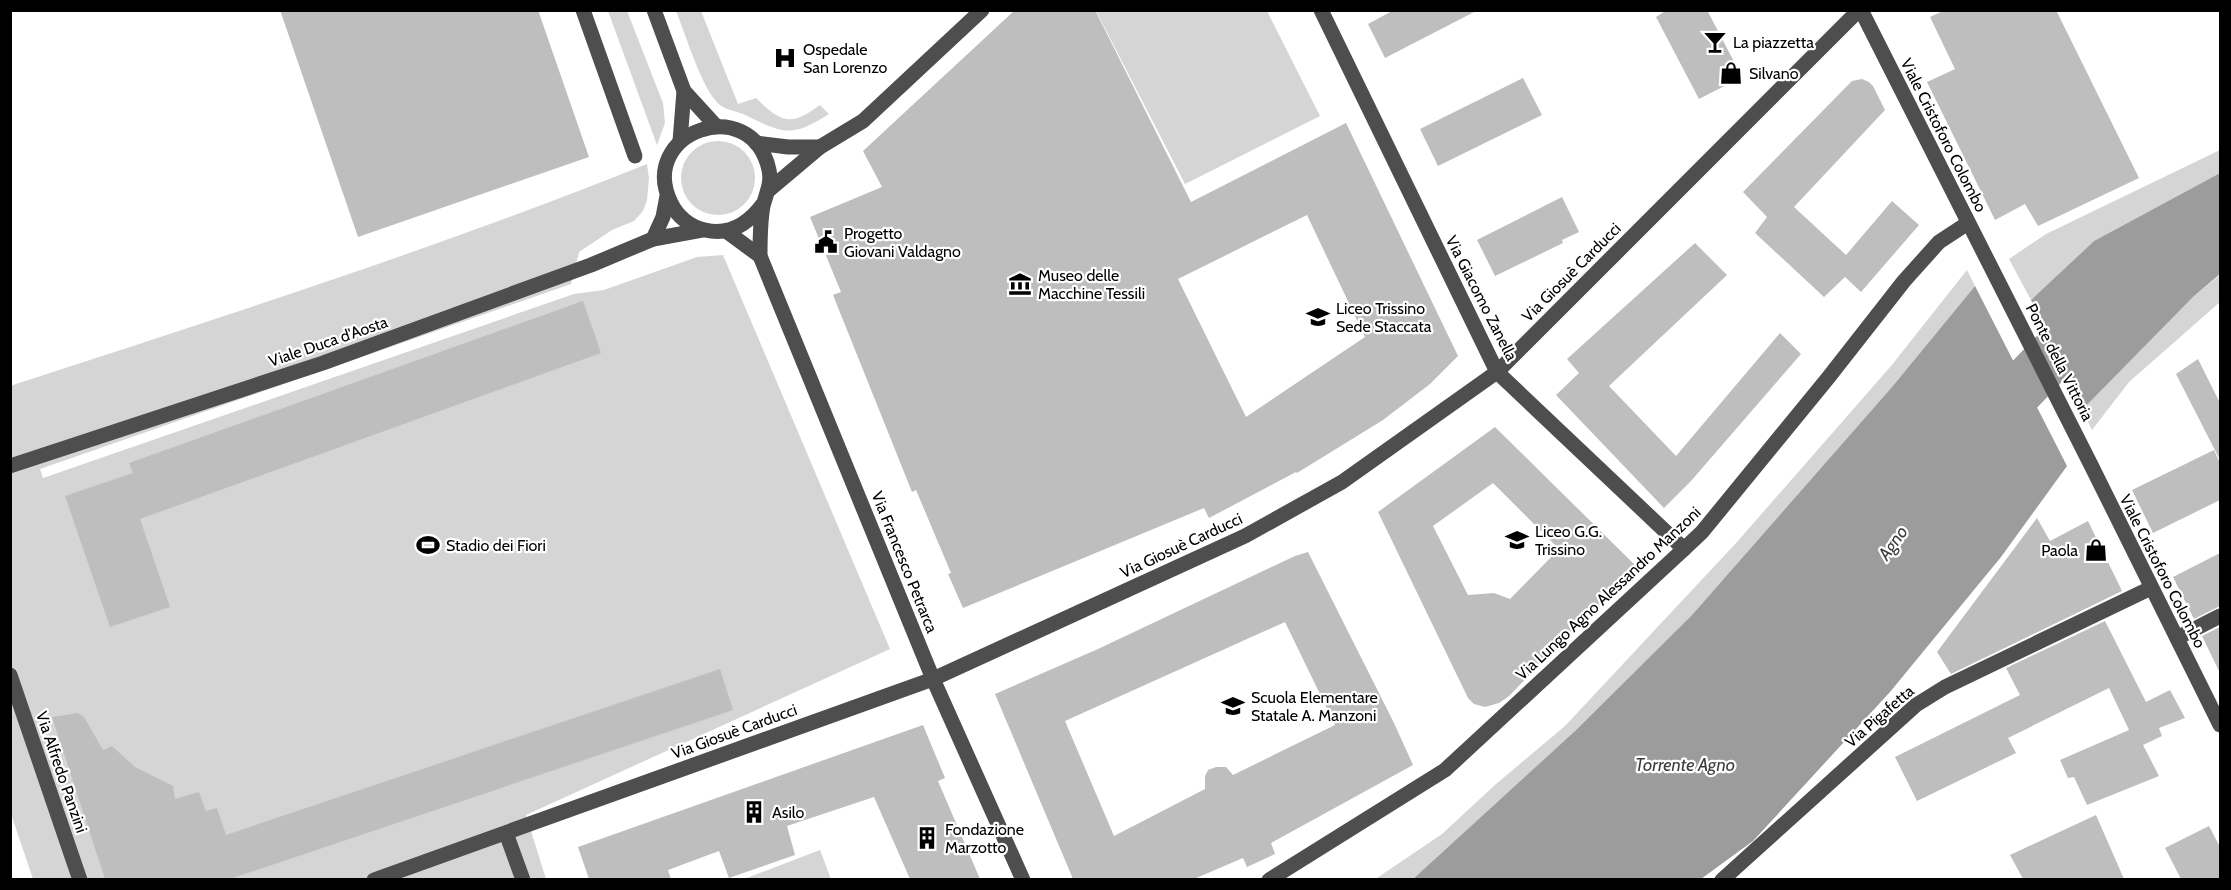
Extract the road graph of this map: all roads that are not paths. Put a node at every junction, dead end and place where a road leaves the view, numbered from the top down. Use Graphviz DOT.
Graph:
graph roads {
  1 [pos="584,10"];
  2 [pos="654,10"];
  3 [pos="982,10"];
  4 [pos="1321,10"];
  5 [pos="1860,10"];
  6 [pos="684,91"];
  7 [pos="716,126"];
  8 [pos="680,141"];
  9 [pos="756,143"];
  10 [pos="820,147"];
  11 [pos="635,156"];
  12 [pos="769,189"];
  13 [pos="668,196"];
  14 [pos="764,204"];
  15 [pos="1968,224"];
  16 [pos="702,230"];
  17 [pos="726,231"];
  18 [pos="653,239"];
  19 [pos="760,256"];
  20 [pos="1996,276"];
  21 [pos="1497,372"];
  22 [pos="2091,465"];
  23 [pos="10,466"];
  24 [pos="1684,549"];
  25 [pos="2151,588"];
  26 [pos="2220,616"];
  27 [pos="2177,638"];
  28 [pos="10,675"];
  29 [pos="933,679"];
  30 [pos="2220,725"];
  31 [pos="506,833"];
  32 [pos="80,879"];
  33 [pos="374,879"];
  34 [pos="523,879"];
  35 [pos="1023,879"];
  36 [pos="1269,879"];
  37 [pos="1722,879"];
  1 -- 11 [label="street"];
  2 -- 6 [label="street"];
  3 -- 10 [label="street"];
  4 -- 21 [label="street, Via Giacomo Zanella"];
  5 -- 15 [label="street, Viale Cristoforo Colombo"];
  5 -- 21 [label="street, Via Giosuè Carducci"];
  6 -- 7 [label="street"];
  6 -- 8 [label="street"];
  7 -- 8 [label="street"];
  7 -- 9 [label="street"];
  8 -- 13 [label="street"];
  9 -- 10 [label="street"];
  9 -- 12 [label="street"];
  10 -- 12 [label="street"];
  12 -- 14 [label="street"];
  13 -- 16 [label="street"];
  13 -- 18 [label="street"];
  14 -- 17 [label="street"];
  14 -- 19 [label="street"];
  15 -- 20 [label="street, Viale Cristoforo Colombo"];
  15 -- 24 [label="street, Via Lungo Agno Alessandro Manzoni"];
  16 -- 17 [label="street"];
  16 -- 18 [label="street, Viale Duca d'Aosta"];
  17 -- 19 [label="street"];
  18 -- 23 [label="street, Viale Duca d'Aosta"];
  19 -- 29 [label="street, Via Francesco Petrarca"];
  20 -- 22 [label="street, Ponte della Vittoria"];
  21 -- 24 [label="street, Via Giacomo Zanella"];
  21 -- 29 [label="street, Via Giosuè Carducci"];
  22 -- 25 [label="street, Viale Cristoforo Colombo"];
  24 -- 36 [label="street, Via Lungo Agno Alessandro Manzoni"];
  25 -- 27 [label="street, Viale Cristoforo Colombo"];
  25 -- 37 [label="street, Via Pigafetta"];
  26 -- 27 [label="street"];
  27 -- 30 [label="street, Viale Cristoforo Colombo"];
  28 -- 32 [label="street, Via Alfredo Panzini"];
  29 -- 31 [label="street, Via Giosuè Carducci"];
  29 -- 35 [label="street, Via Francesco Petrarca"];
  31 -- 33 [label="street, Via Giosuè Carducci"];
  31 -- 34 [label="street"];
}
